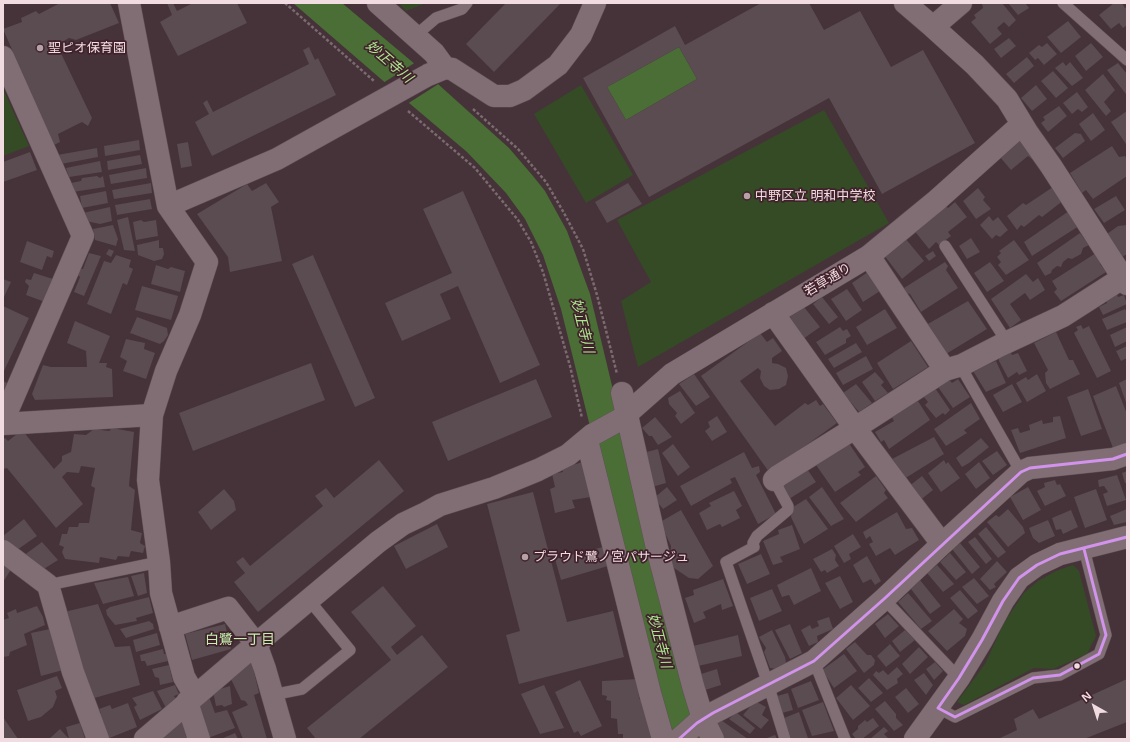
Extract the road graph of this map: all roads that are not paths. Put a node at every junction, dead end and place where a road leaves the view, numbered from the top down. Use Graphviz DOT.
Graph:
graph roads {
  1 [pos="129,3"];
  2 [pos="378,3"];
  3 [pos="468,3"];
  4 [pos="596,3"];
  5 [pos="904,3"];
  6 [pos="961,3"];
  7 [pos="1063,3"];
  8 [pos="933,27"];
  9 [pos="416,36"];
  10 [pos="3,57"];
  11 [pos="1127,60"];
  12 [pos="436,71"];
  13 [pos="1022,124"];
  14 [pos="168,206"];
  15 [pos="945,246"];
  16 [pos="869,256"];
  17 [pos="1126,279"];
  18 [pos="773,313"];
  19 [pos="1007,342"];
  20 [pos="953,368"];
  21 [pos="623,408"];
  22 [pos="152,415"];
  23 [pos="3,423"];
  24 [pos="856,428"];
  25 [pos="590,438"];
  26 [pos="1127,454"];
  27 [pos="1021,472"];
  28 [pos="774,480"];
  29 [pos="1127,537"];
  30 [pos="942,544"];
  31 [pos="1084,549"];
  32 [pos="3,551"];
  33 [pos="159,562"];
  34 [pos="48,585"];
  35 [pos="884,599"];
  36 [pos="309,600"];
  37 [pos="170,627"];
  38 [pos="256,644"];
  39 [pos="814,661"];
  40 [pos="959,678"];
  41 [pos="768,684"];
  42 [pos="272,695"];
  43 [pos="191,699"];
  44 [pos="938,708"];
  45 [pos="700,721"];
  46 [pos="98,739"];
  47 [pos="145,739"];
  48 [pos="199,739"];
  49 [pos="285,739"];
  50 [pos="663,739"];
  51 [pos="679,739"];
  52 [pos="713,739"];
  53 [pos="785,739"];
  54 [pos="845,739"];
  55 [pos="915,739"];
  1 -- 14 [label="street"];
  2 -- 9 [label="street"];
  3 -- 9 [label="lane"];
  4 -- 12 [label="street"];
  5 -- 8 [label="street"];
  6 -- 8 [label="street"];
  7 -- 11 [label="lane"];
  8 -- 13 [label="street"];
  9 -- 12 [label="street"];
  10 -- 23 [label="street"];
  12 -- 14 [label="street"];
  13 -- 16 [label="street, 若草通り"];
  13 -- 17 [label="street"];
  14 -- 22 [label="street"];
  15 -- 19 [label="lane"];
  16 -- 18 [label="street, 若草通り"];
  16 -- 20 [label="street"];
  17 -- 19 [label="street"];
  18 -- 21 [label="street, 若草通り"];
  18 -- 24 [label="street"];
  19 -- 20 [label="street"];
  20 -- 24 [label="street"];
  20 -- 27 [label="lane"];
  21 -- 25 [label="street, 若草通り"];
  21 -- 45 [label="street"];
  22 -- 23 [label="street"];
  22 -- 33 [label="street"];
  24 -- 28 [label="street"];
  24 -- 30 [label="street"];
  25 -- 36 [label="street, 若草通り"];
  25 -- 50 [label="street"];
  26 -- 27 [label="street"];
  27 -- 30 [label="street"];
  28 -- 41 [label="lane"];
  29 -- 31 [label="street"];
  30 -- 35 [label="street"];
  31 -- 40 [label="street"];
  31 -- 44 [label="lane"];
  32 -- 34 [label="street"];
  33 -- 34 [label="lane"];
  33 -- 37 [label="street"];
  34 -- 46 [label="street"];
  35 -- 39 [label="street"];
  35 -- 40 [label="lane"];
  36 -- 38 [label="street, 若草通り"];
  36 -- 42 [label="lane"];
  37 -- 38 [label="street"];
  37 -- 43 [label="street"];
  38 -- 42 [label="street"];
  38 -- 43 [label="street, 若草通り"];
  39 -- 41 [label="street"];
  39 -- 54 [label="lane"];
  40 -- 44 [label="street"];
  41 -- 45 [label="street"];
  41 -- 53 [label="lane"];
  42 -- 49 [label="street"];
  43 -- 47 [label="street, 若草通り"];
  43 -- 48 [label="street"];
  44 -- 55 [label="street"];
  45 -- 51 [label="street"];
  45 -- 52 [label="street"];
}
